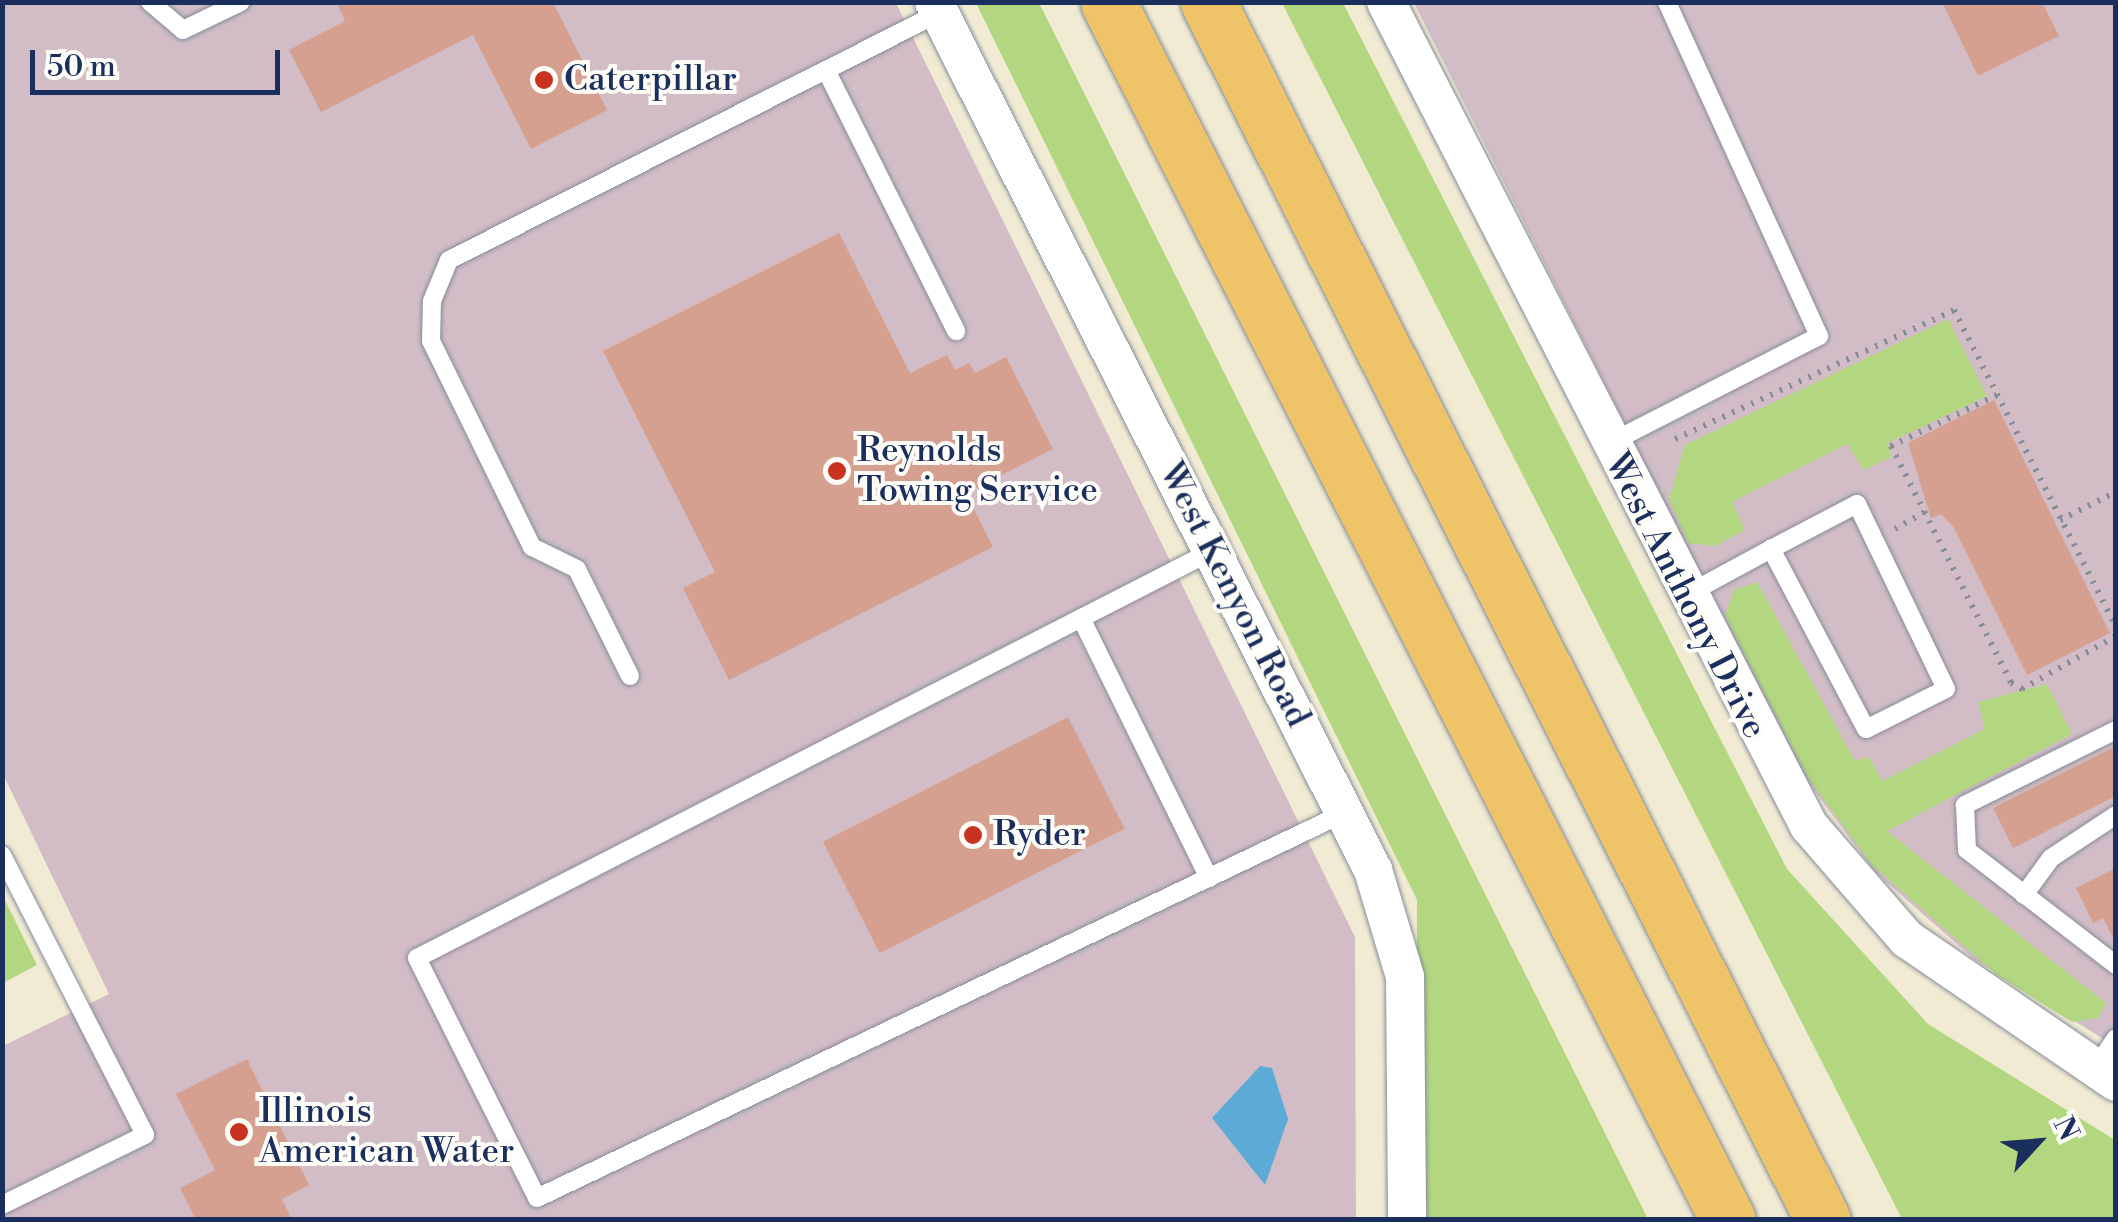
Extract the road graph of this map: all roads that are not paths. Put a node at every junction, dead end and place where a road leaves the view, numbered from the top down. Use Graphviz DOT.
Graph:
graph roads {
  1 [pos="150,2"];
  2 [pos="241,2"];
  3 [pos="1108,2"];
  4 [pos="1208,2"];
  5 [pos="1386,2"];
  6 [pos="1667,2"];
  7 [pos="937,8"];
  8 [pos="826,70"];
  9 [pos="956,331"];
  10 [pos="1608,444"];
  11 [pos="1771,548"];
  12 [pos="1212,552"];
  13 [pos="1685,596"];
  14 [pos="1081,618"];
  15 [pos="630,676"];
  16 [pos="2116,730"];
  17 [pos="1344,814"];
  18 [pos="2116,815"];
  19 [pos="2,855"];
  20 [pos="1209,878"];
  21 [pos="2024,895"];
  22 [pos="2116,965"];
  23 [pos="2109,1063"];
  24 [pos="2,1205"];
  25 [pos="1408,1220"];
  26 [pos="1728,1220"];
  27 [pos="1822,1220"];
  1 -- 2 [label="lane"];
  3 -- 26 [label="highway"];
  4 -- 27 [label="highway"];
  5 -- 10 [label="street, West Anthony Drive"];
  6 -- 10 [label="lane"];
  7 -- 8 [label="lane"];
  7 -- 12 [label="street, West Kenyon Road"];
  8 -- 9 [label="lane"];
  8 -- 15 [label="lane"];
  10 -- 13 [label="street, West Anthony Drive"];
  11 -- 11 [label="lane"];
  11 -- 13 [label="lane"];
  12 -- 14 [label="lane"];
  12 -- 17 [label="street, West Kenyon Road"];
  13 -- 23 [label="street, West Anthony Drive"];
  14 -- 20 [label="lane"];
  14 -- 20 [label="lane"];
  16 -- 21 [label="lane"];
  17 -- 20 [label="lane"];
  17 -- 25 [label="street, West Kenyon Road"];
  18 -- 21 [label="lane"];
  19 -- 24 [label="lane"];
  21 -- 22 [label="lane"];
}
